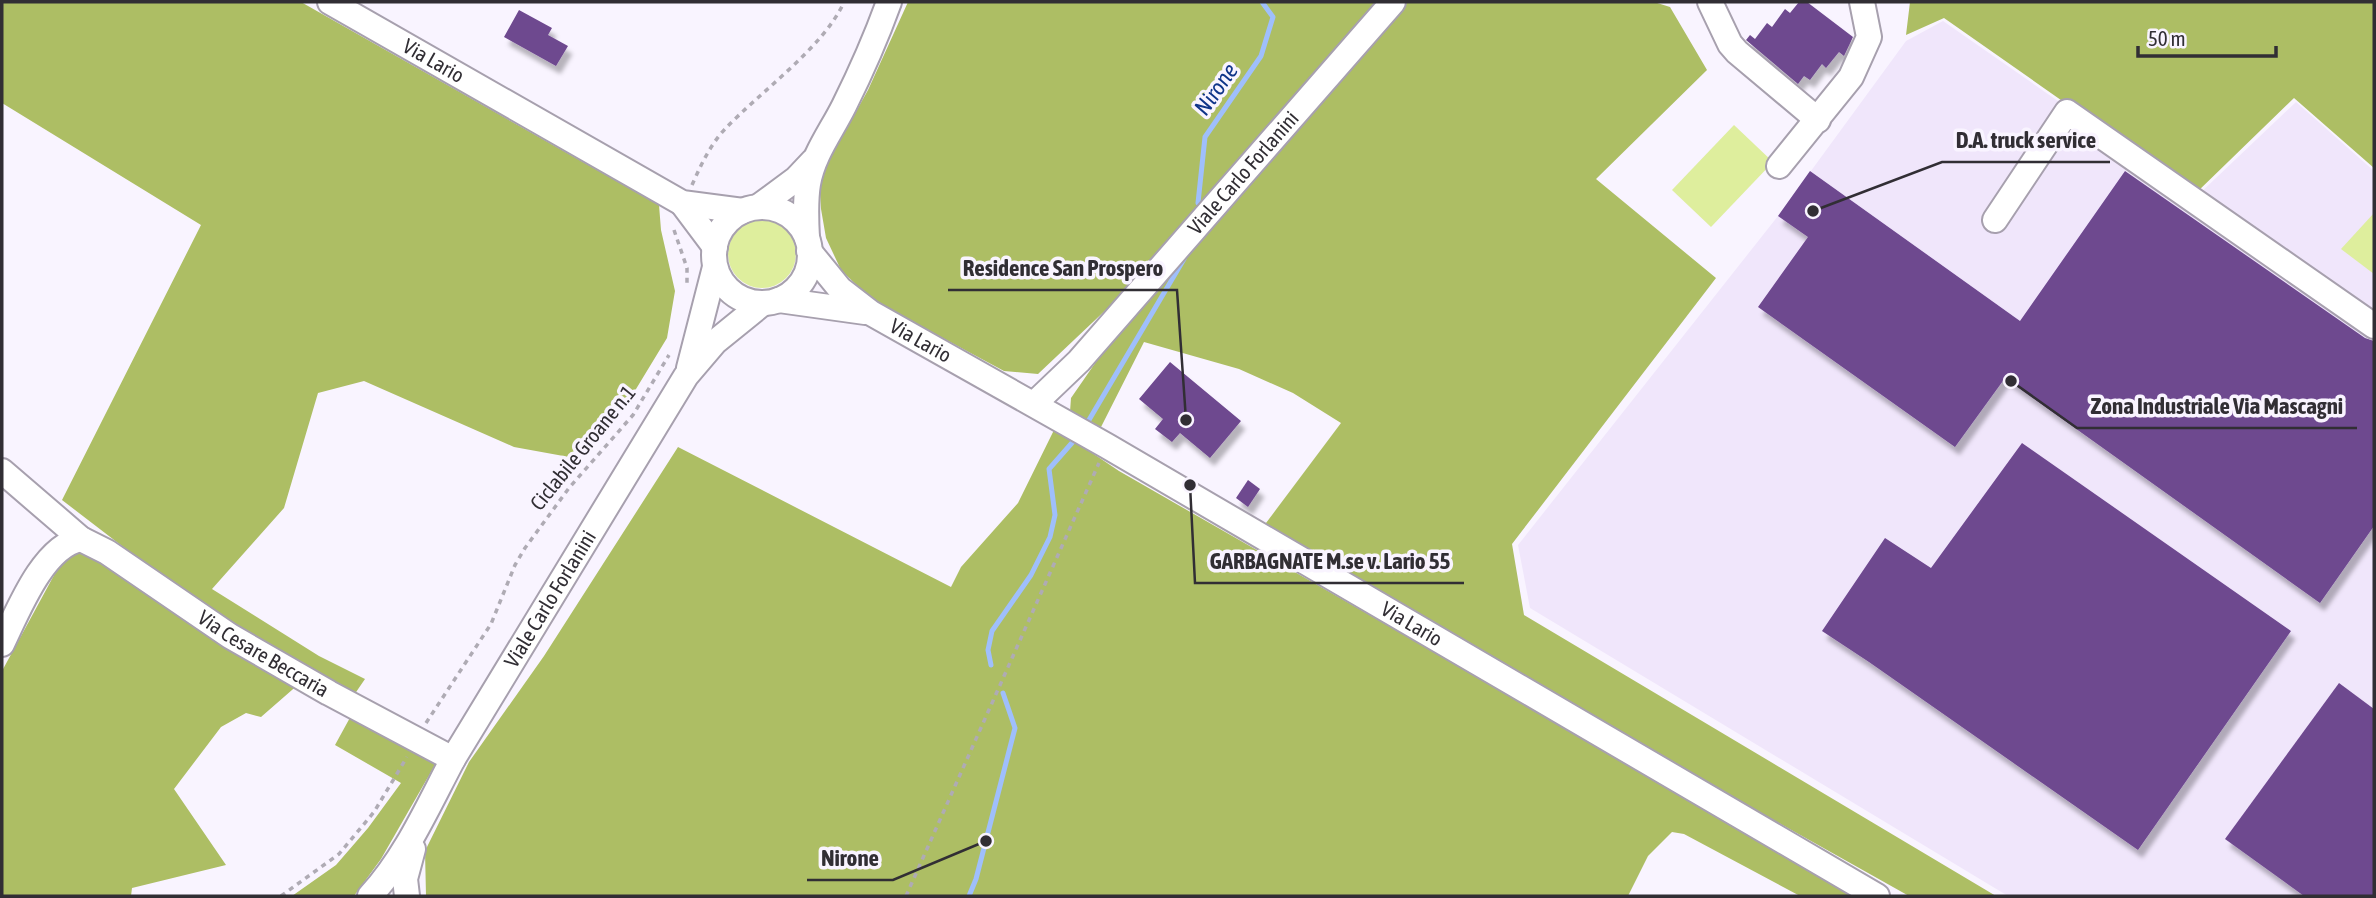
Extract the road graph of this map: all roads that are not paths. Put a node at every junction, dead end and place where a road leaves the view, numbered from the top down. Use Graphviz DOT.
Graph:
graph roads {
  1 [pos="330,2"];
  2 [pos="889,2"];
  3 [pos="1393,2"];
  4 [pos="1710,2"];
  5 [pos="1862,2"];
  6 [pos="1818,120"];
  7 [pos="815,159"];
  8 [pos="1779,166"];
  9 [pos="682,203"];
  10 [pos="750,209"];
  11 [pos="1995,220"];
  12 [pos="808,245"];
  13 [pos="715,257"];
  14 [pos="771,301"];
  15 [pos="871,313"];
  16 [pos="2374,326"];
  17 [pos="686,376"];
  18 [pos="1034,404"];
  19 [pos="2,471"];
  20 [pos="81,539"];
  21 [pos="2,644"];
  22 [pos="453,759"];
  23 [pos="419,824"];
  24 [pos="370,896"];
  25 [pos="407,896"];
  26 [pos="1877,896"];
  1 -- 9 [label="street, Via Lario"];
  2 -- 7 [label="street"];
  3 -- 18 [label="street, Viale Carlo Forlanini"];
  4 -- 6 [label="street"];
  5 -- 6 [label="street"];
  6 -- 8 [label="street"];
  7 -- 10 [label="street"];
  7 -- 12 [label="street"];
  9 -- 10 [label="street, Via Lario"];
  9 -- 13 [label="street, Via Lario"];
  10 -- 12 [label="street"];
  10 -- 13 [label="street"];
  11 -- 16 [label="street"];
  12 -- 14 [label="street"];
  12 -- 15 [label="street, Via Lario"];
  13 -- 14 [label="street"];
  13 -- 17 [label="street, Viale Carlo Forlanini"];
  14 -- 15 [label="street, Via Lario"];
  14 -- 17 [label="street, Viale Carlo Forlanini"];
  15 -- 18 [label="street, Via Lario"];
  17 -- 22 [label="street, Viale Carlo Forlanini"];
  18 -- 26 [label="street, Via Lario"];
  19 -- 20 [label="street, Via Cesare Beccaria"];
  20 -- 21 [label="street"];
  20 -- 22 [label="street, Via Cesare Beccaria"];
  22 -- 23 [label="street, Viale Carlo Forlanini"];
  23 -- 24 [label="street, Viale Carlo Forlanini"];
  23 -- 25 [label="street, Viale Carlo Forlanini"];
}
